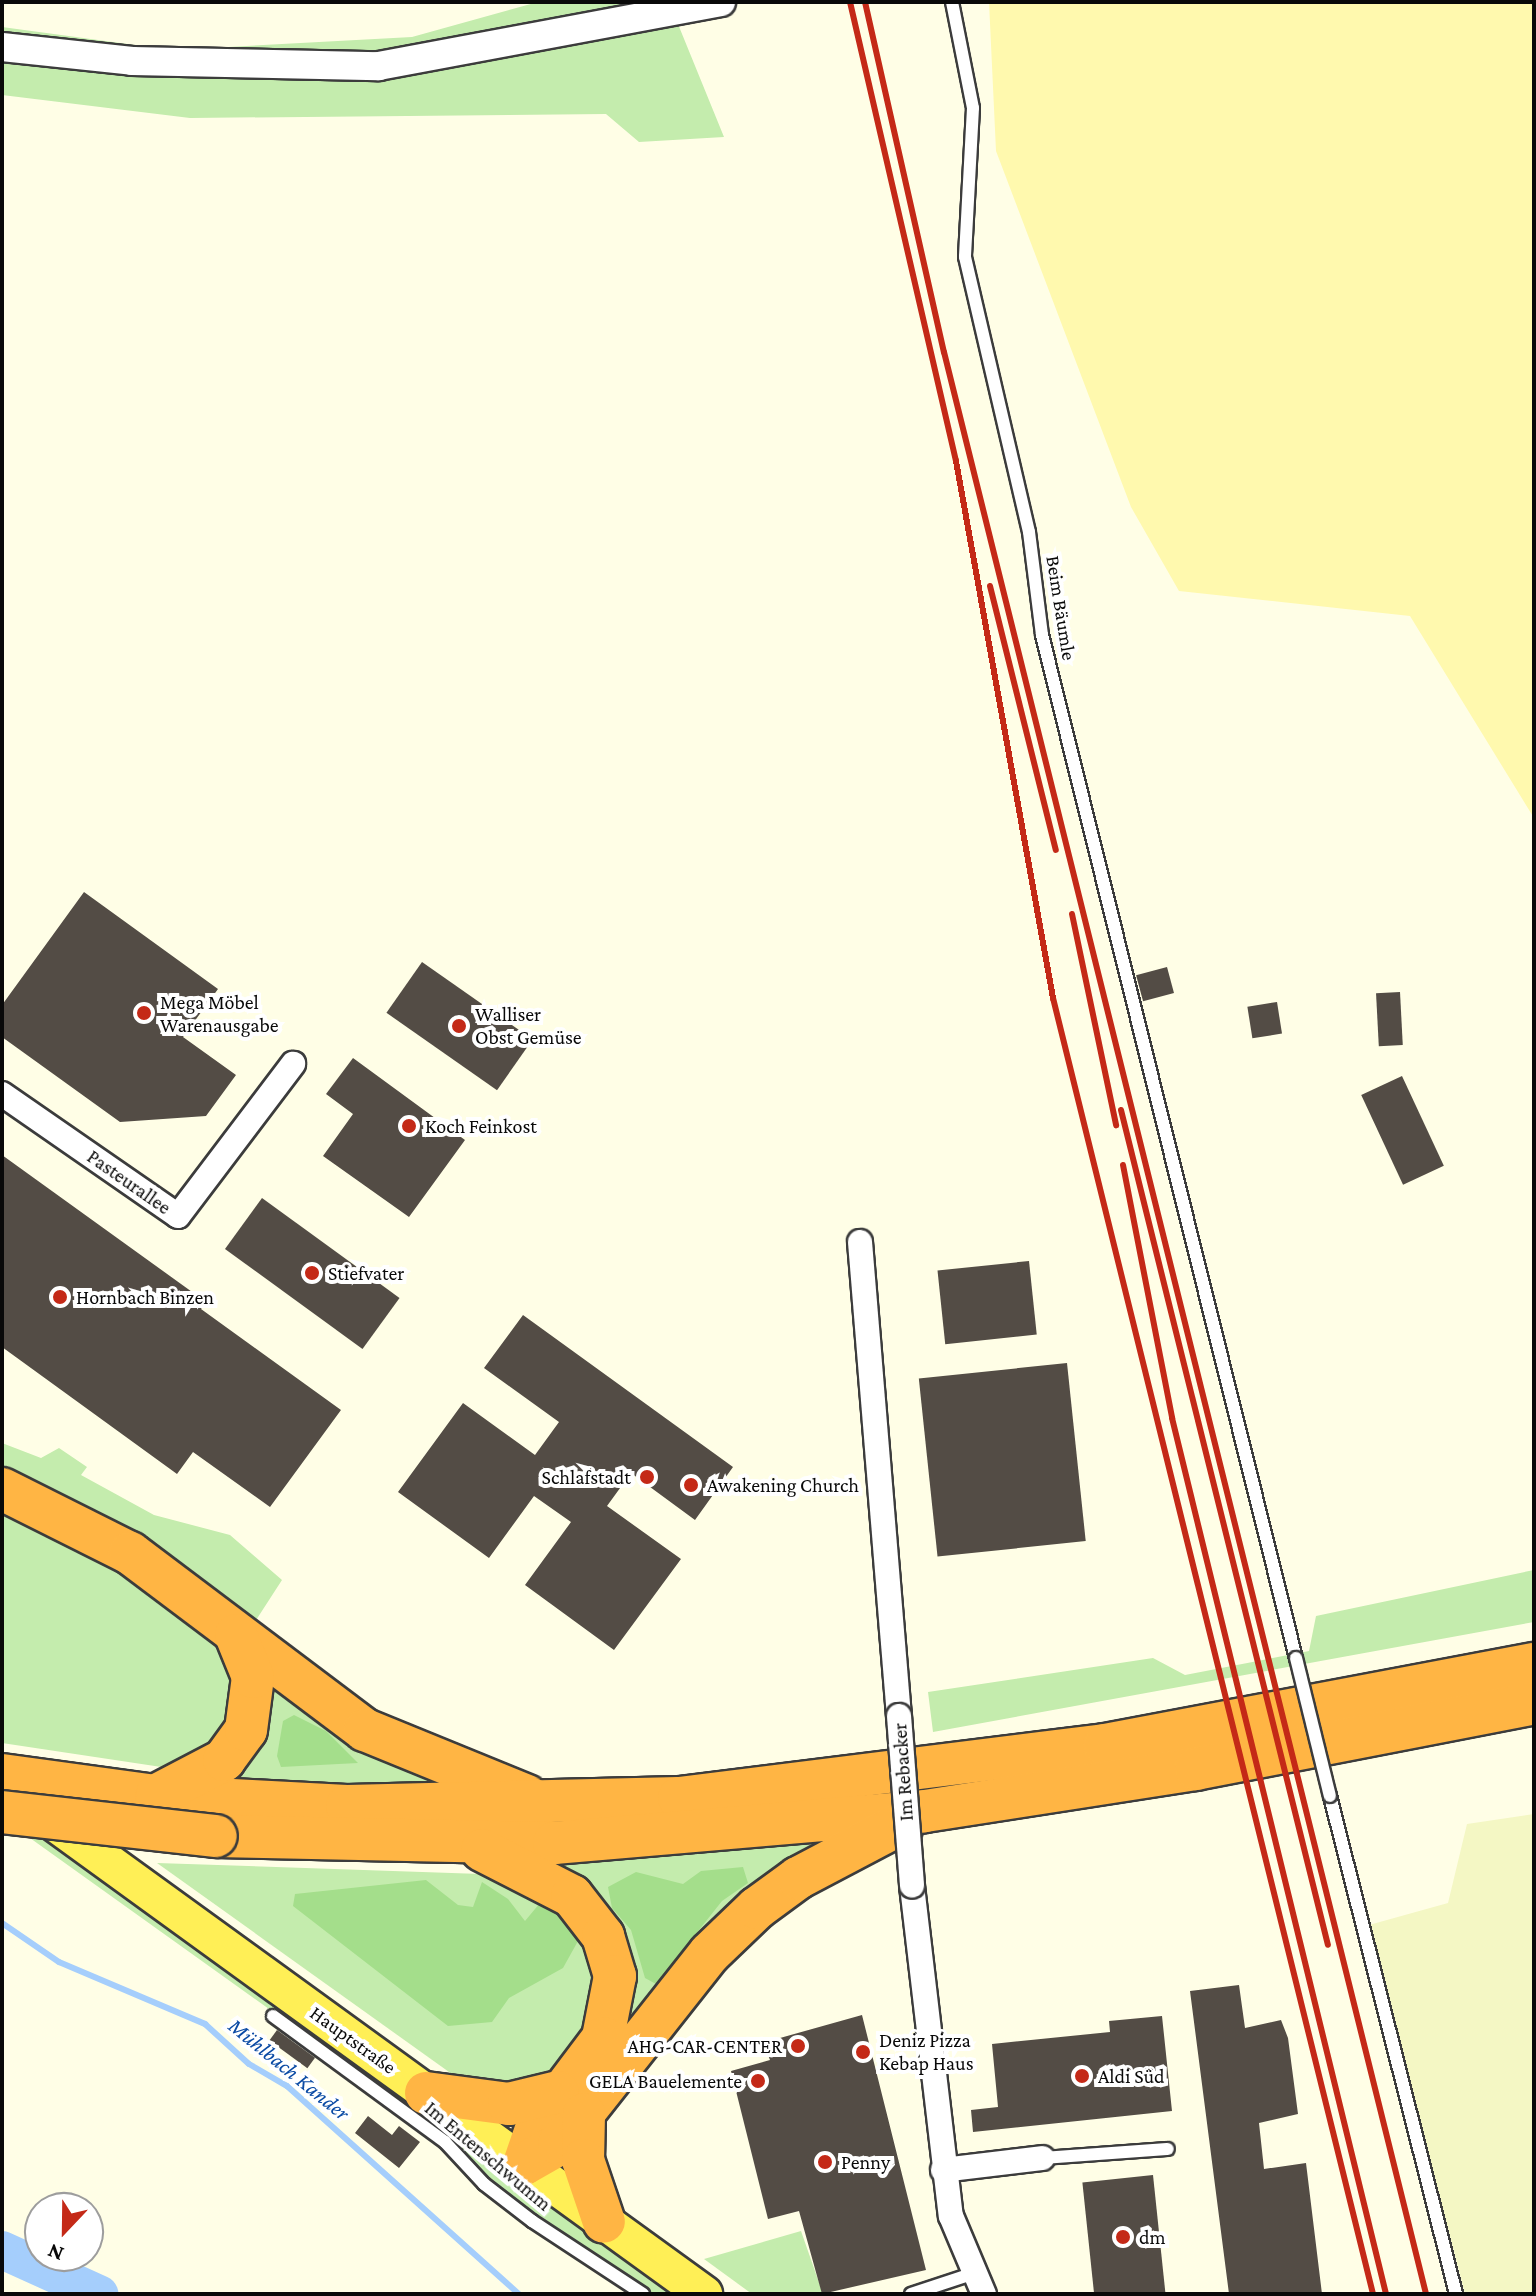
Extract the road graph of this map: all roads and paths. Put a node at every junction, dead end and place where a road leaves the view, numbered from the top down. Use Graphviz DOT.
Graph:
graph roads {
  1 [pos="721,2"];
  2 [pos="952,2"];
  3 [pos="660,9"];
  4 [pos="2,47"];
  5 [pos="293,1064"];
  6 [pos="2,1094"];
  7 [pos="860,1242"];
  8 [pos="2,1489"];
  9 [pos="236,1635"];
  10 [pos="1534,1664"];
  11 [pos="1534,1703"];
  12 [pos="2,1775"];
  13 [pos="2,1785"];
  14 [pos="156,1796"];
  15 [pos="551,1804"];
  16 [pos="925,1811"];
  17 [pos="2,1812"];
  18 [pos="470,1845"];
  19 [pos="273,2016"];
  20 [pos="426,2093"];
  21 [pos="571,2103"];
  22 [pos="1168,2149"];
  23 [pos="1042,2158"];
  24 [pos="524,2164"];
  25 [pos="943,2170"];
  26 [pos="604,2222"];
  27 [pos="980,2283"];
  28 [pos="643,2294"];
  29 [pos="704,2294"];
  30 [pos="911,2294"];
  31 [pos="1456,2294"];
  1 -- 3 [label="street"];
  2 -- 31 [label="lane, Beim Bäumle, bridge"];
  3 -- 4 [label="street"];
  5 -- 6 [label="street, Pasteurallee"];
  7 -- 25 [label="street, Im Rebacker, bridge"];
  8 -- 9 [label="highway"];
  9 -- 14 [label="highway"];
  9 -- 15 [label="highway"];
  10 -- 15 [label="highway"];
  11 -- 16 [label="highway"];
  12 -- 14 [label="highway"];
  13 -- 20 [label="main road, Hauptstraße"];
  14 -- 15 [label="highway"];
  16 -- 18 [label="highway"];
  16 -- 21 [label="highway"];
  17 -- 18 [label="highway, bridge"];
  18 -- 21 [label="highway"];
  19 -- 28 [label="lane, Im Entenschwumm"];
  20 -- 21 [label="highway"];
  20 -- 24 [label="main road, Hauptstraße"];
  21 -- 24 [label="highway"];
  21 -- 26 [label="highway"];
  22 -- 23 [label="lane"];
  23 -- 25 [label="street"];
  24 -- 26 [label="main road, Hauptstraße"];
  25 -- 27 [label="street, Im Rebacker"];
  26 -- 29 [label="main road, Hauptstraße"];
  27 -- 30 [label="lane"];
}
